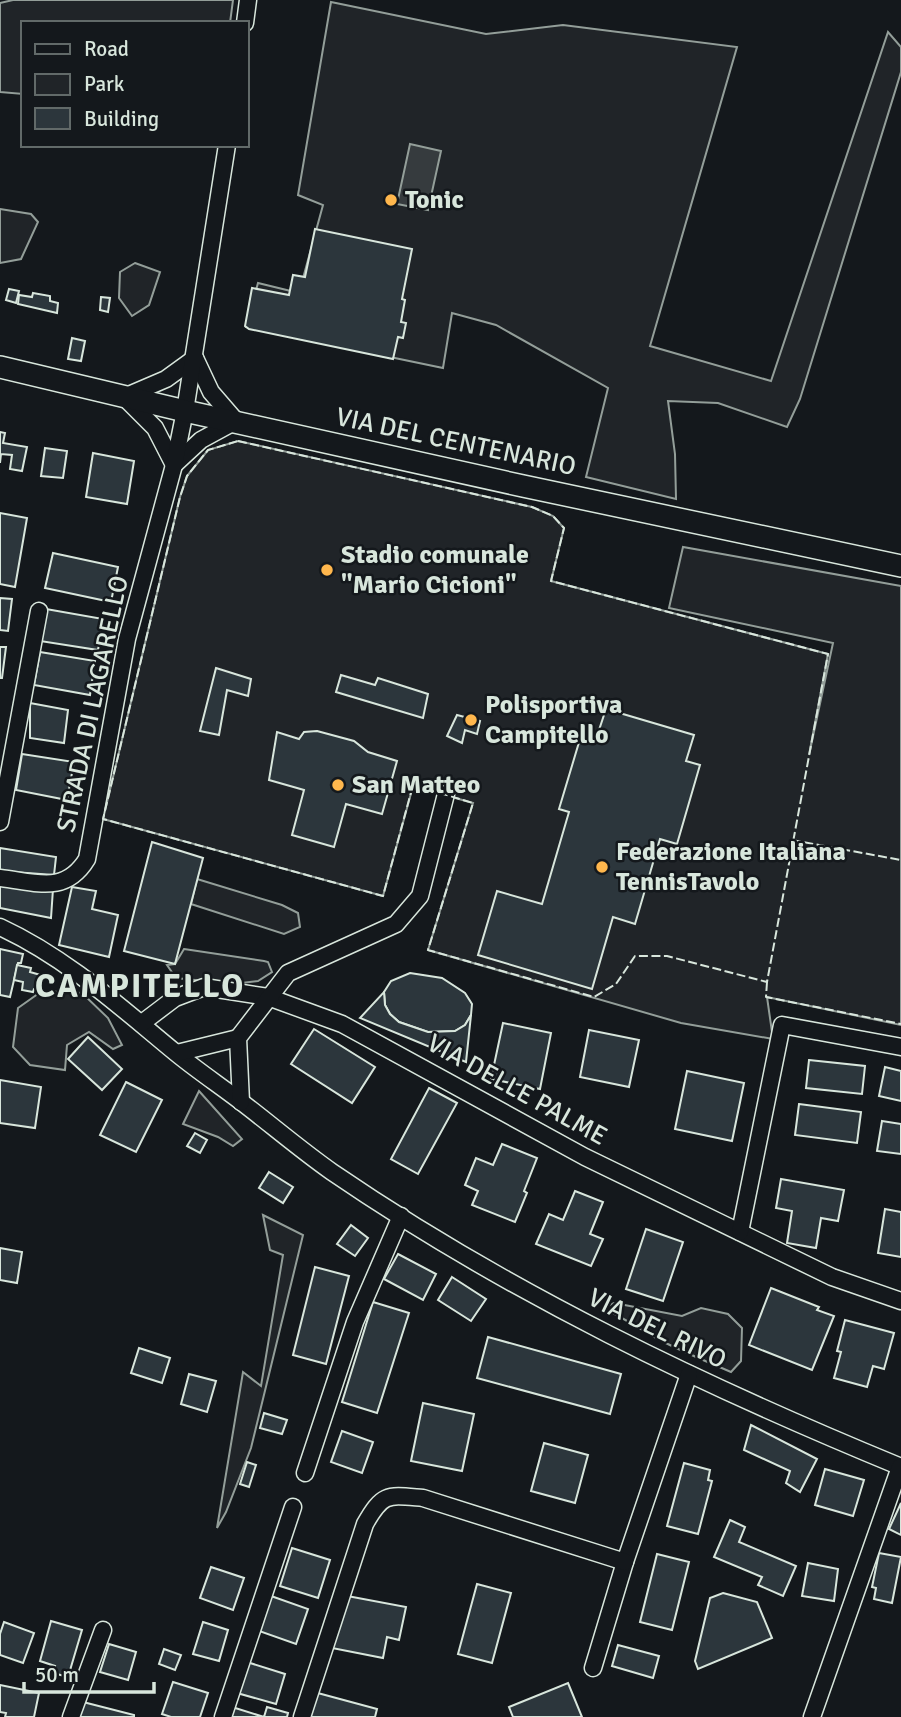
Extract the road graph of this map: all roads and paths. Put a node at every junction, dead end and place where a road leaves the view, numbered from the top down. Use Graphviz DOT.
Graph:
graph roads {
  1 [pos="248,0"];
  2 [pos="245,21"];
  3 [pos="227,147"];
  4 [pos="195,358"];
  5 [pos="0,367"];
  6 [pos="124,397"];
  7 [pos="185,411"];
  8 [pos="236,421"];
  9 [pos="174,465"];
  10 [pos="901,566"];
  11 [pos="39,611"];
  12 [pos="446,794"];
  13 [pos="0,822"];
  14 [pos="0,878"];
  15 [pos="0,928"];
  16 [pos="268,997"];
  17 [pos="142,1023"];
  18 [pos="238,1038"];
  19 [pos="901,1047"];
  20 [pos="177,1054"];
  21 [pos="241,1102"];
  22 [pos="401,1216"];
  23 [pos="740,1232"];
  24 [pos="901,1301"];
  25 [pos="689,1374"];
  26 [pos="900,1467"];
  27 [pos="305,1473"];
  28 [pos="293,1507"];
  29 [pos="625,1562"];
  30 [pos="103,1630"];
  31 [pos="593,1668"];
  32 [pos="71,1717"];
  33 [pos="223,1717"];
  34 [pos="302,1717"];
  35 [pos="812,1717"];
  1 -- 2 [label="street"];
  3 -- 4 [label="street, STRADA DI LAGARELLO"];
  4 -- 6 [label="street"];
  4 -- 7 [label="street, STRADA DI LAGARELLO"];
  4 -- 8 [label="street"];
  5 -- 6 [label="street, VIA DEL CENTENARIO"];
  6 -- 7 [label="street, VIA DEL CENTENARIO"];
  6 -- 9 [label="street"];
  7 -- 8 [label="street, VIA DEL CENTENARIO"];
  7 -- 9 [label="street, STRADA DI LAGARELLO"];
  8 -- 9 [label="street"];
  8 -- 10 [label="street, VIA DEL CENTENARIO"];
  9 -- 14 [label="street, STRADA DI LAGARELLO"];
  11 -- 13 [label="street"];
  12 -- 16 [label="street"];
  15 -- 17 [label="street, VIA DEL RIVO"];
  16 -- 17 [label="street, VIA DELLE PALME"];
  16 -- 18 [label="street"];
  16 -- 23 [label="street, VIA DELLE PALME"];
  17 -- 20 [label="street, VIA DEL RIVO"];
  18 -- 20 [label="street"];
  18 -- 21 [label="street"];
  19 -- 23 [label="street"];
  20 -- 21 [label="street, VIA DEL RIVO"];
  21 -- 22 [label="street, VIA DEL RIVO"];
  22 -- 25 [label="street, VIA DEL RIVO"];
  22 -- 27 [label="street"];
  23 -- 24 [label="street, VIA DELLE PALME"];
  25 -- 26 [label="street, VIA DEL RIVO"];
  25 -- 29 [label="street"];
  26 -- 35 [label="street"];
  28 -- 33 [label="street"];
  29 -- 31 [label="street"];
  29 -- 34 [label="street"];
  30 -- 32 [label="street"];
}
